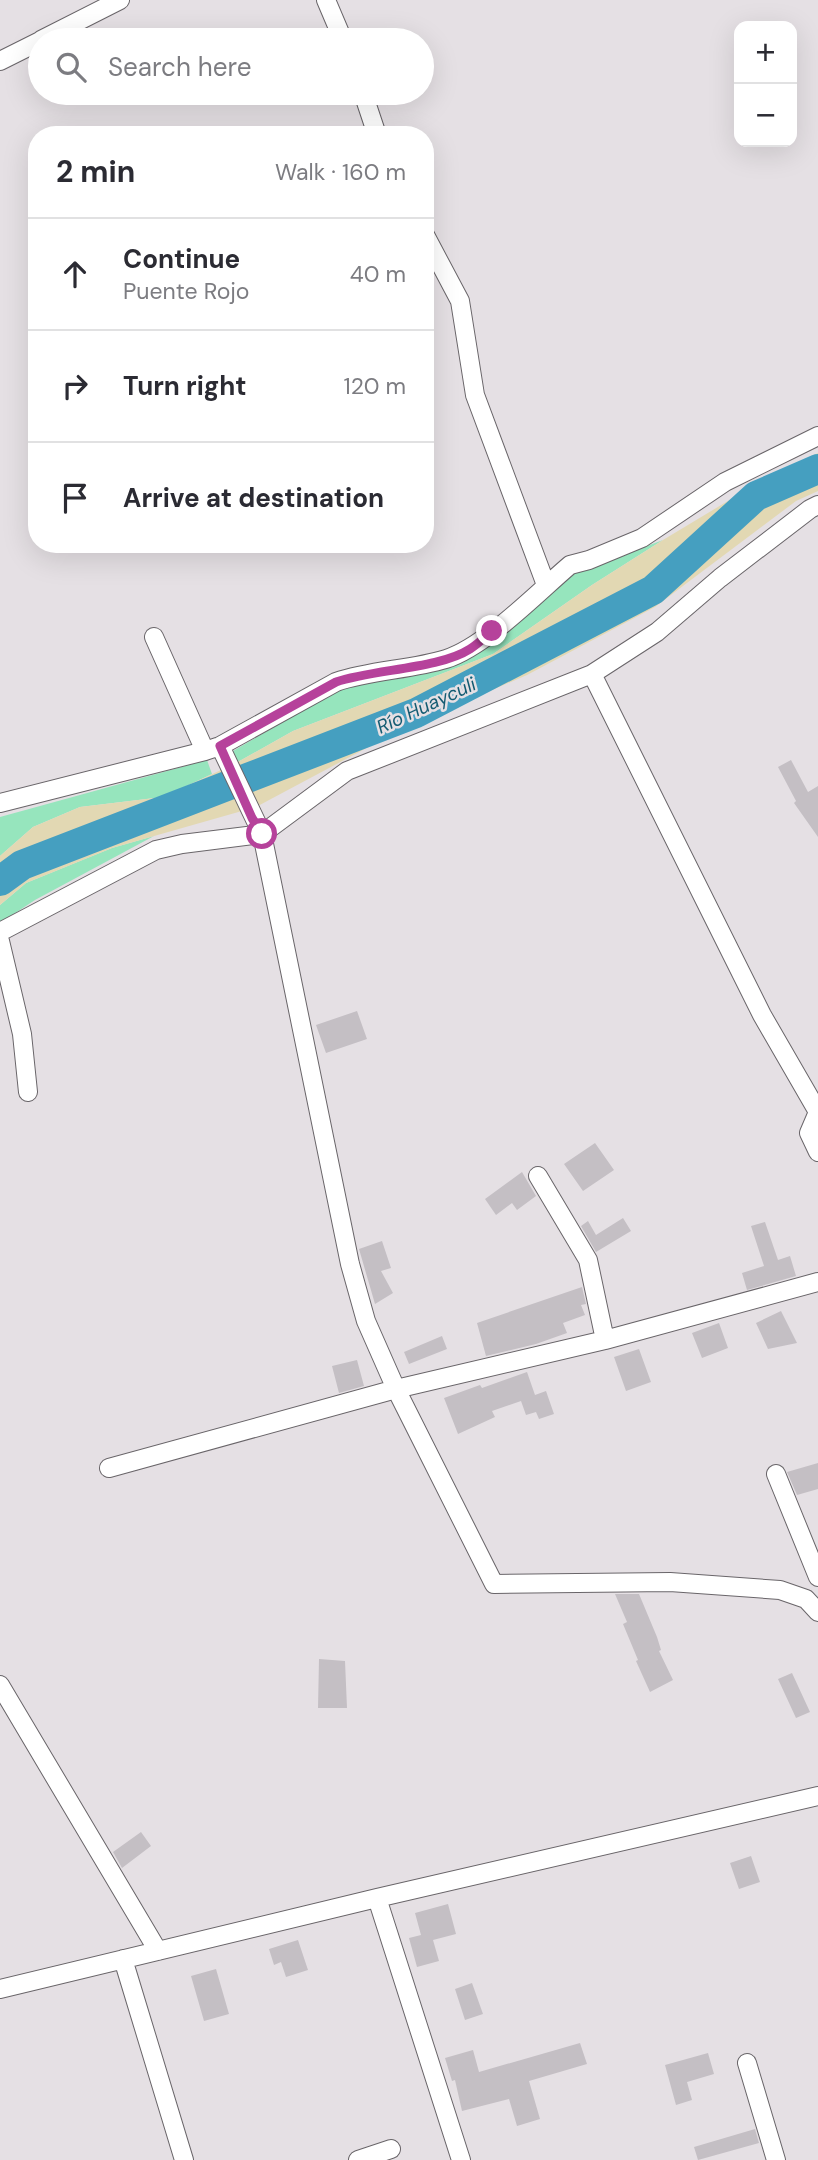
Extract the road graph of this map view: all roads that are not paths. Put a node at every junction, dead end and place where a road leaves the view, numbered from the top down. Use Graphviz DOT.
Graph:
graph roads {
  1 [pos="120,0"];
  2 [pos="326,0"];
  3 [pos="65,28"];
  4 [pos="338,28"];
  5 [pos="28,47"];
  6 [pos="0,61"];
  7 [pos="367,105"];
  8 [pos="374,126"];
  9 [pos="434,252"];
  10 [pos="818,436"];
  11 [pos="818,505"];
  12 [pos="546,584"];
  13 [pos="154,637"];
  14 [pos="592,674"];
  15 [pos="218,753"];
  16 [pos="0,803"];
  17 [pos="262,834"];
  18 [pos="0,932"];
  19 [pos="0,942"];
  20 [pos="29,1092"];
  21 [pos="818,1152"];
  22 [pos="538,1176"];
  23 [pos="818,1282"];
  24 [pos="605,1340"];
  25 [pos="396,1389"];
  26 [pos="109,1468"];
  27 [pos="776,1474"];
  28 [pos="818,1577"];
  29 [pos="812,1605"];
  30 [pos="0,1685"];
  31 [pos="818,1796"];
  32 [pos="377,1898"];
  33 [pos="159,1951"];
  34 [pos="123,1959"];
  35 [pos="0,1989"];
  36 [pos="747,2063"];
  37 [pos="391,2149"];
  38 [pos="184,2160"];
  39 [pos="358,2160"];
  40 [pos="461,2160"];
  41 [pos="776,2160"];
  1 -- 3 [label="street"];
  2 -- 4 [label="street"];
  5 -- 6 [label="street"];
  7 -- 8 [label="street"];
  9 -- 12 [label="street"];
  10 -- 12 [label="street"];
  11 -- 14 [label="street"];
  12 -- 15 [label="street"];
  13 -- 15 [label="street"];
  14 -- 17 [label="street"];
  14 -- 21 [label="street"];
  15 -- 16 [label="street"];
  15 -- 17 [label="street"];
  17 -- 18 [label="street"];
  17 -- 25 [label="street"];
  19 -- 20 [label="street"];
  22 -- 24 [label="street"];
  23 -- 24 [label="street"];
  24 -- 25 [label="street"];
  25 -- 26 [label="street"];
  25 -- 29 [label="street"];
  27 -- 28 [label="street"];
  28 -- 29 [label="street"];
  30 -- 33 [label="street"];
  31 -- 32 [label="street"];
  32 -- 33 [label="street"];
  32 -- 40 [label="street"];
  33 -- 34 [label="street"];
  34 -- 35 [label="street"];
  34 -- 38 [label="street"];
  36 -- 41 [label="street"];
  37 -- 39 [label="street"];
}
